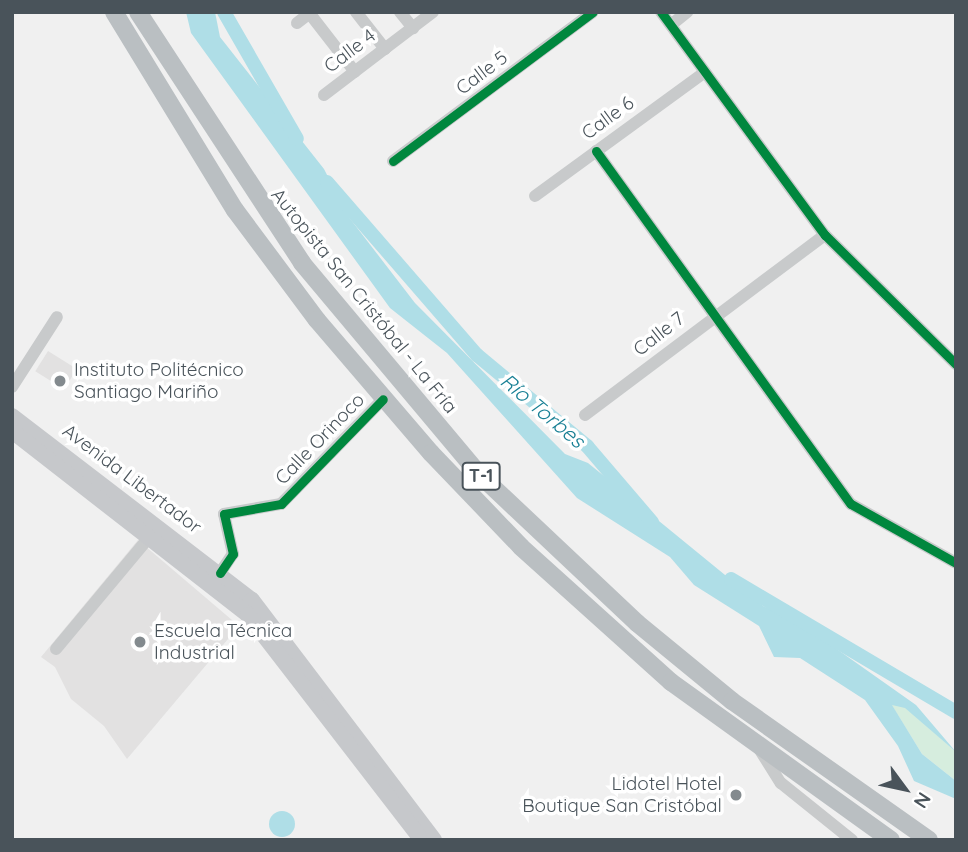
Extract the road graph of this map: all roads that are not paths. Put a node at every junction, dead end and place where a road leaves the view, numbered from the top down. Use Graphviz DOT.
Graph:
graph roads {
  1 [pos="114,12"];
  2 [pos="138,12"];
  3 [pos="356,12"];
  4 [pos="400,12"];
  5 [pos="433,12"];
  6 [pos="593,12"];
  7 [pos="661,12"];
  8 [pos="687,12"];
  9 [pos="310,13"];
  10 [pos="297,23"];
  11 [pos="671,25"];
  12 [pos="412,28"];
  13 [pos="385,49"];
  14 [pos="355,72"];
  15 [pos="705,72"];
  16 [pos="324,94"];
  17 [pos="596,150"];
  18 [pos="393,162"];
  19 [pos="535,196"];
  20 [pos="825,235"];
  21 [pos="716,314"];
  22 [pos="57,317"];
  23 [pos="956,364"];
  24 [pos="12,387"];
  25 [pos="383,399"];
  26 [pos="585,415"];
  27 [pos="12,416"];
  28 [pos="12,431"];
  29 [pos="150,536"];
  30 [pos="956,563"];
  31 [pos="220,573"];
  32 [pos="56,649"];
  33 [pos="760,750"];
  34 [pos="422,840"];
  35 [pos="434,840"];
  36 [pos="852,840"];
  37 [pos="891,840"];
  38 [pos="929,840"];
  1 -- 25 [label="highway, T-1"];
  2 -- 38 [label="highway, Autopista San Cristóbal - La Fría / T-1"];
  3 -- 13 [label="street"];
  4 -- 12 [label="street"];
  5 -- 12 [label="street, Calle 4"];
  6 -- 18 [label="street, Calle 5"];
  7 -- 11 [label="street"];
  8 -- 11 [label="street"];
  9 -- 10 [label="street"];
  9 -- 14 [label="street"];
  11 -- 15 [label="street"];
  12 -- 13 [label="street, Calle 4"];
  13 -- 14 [label="street, Calle 4"];
  14 -- 16 [label="street, Calle 4"];
  15 -- 17 [label="street, Calle 6"];
  15 -- 20 [label="street"];
  17 -- 19 [label="street, Calle 6"];
  17 -- 21 [label="street"];
  20 -- 21 [label="street, Calle 7"];
  20 -- 23 [label="street"];
  21 -- 26 [label="street, Calle 7"];
  21 -- 30 [label="street"];
  22 -- 24 [label="street"];
  25 -- 31 [label="street, Calle Orinoco"];
  25 -- 33 [label="highway, T-1"];
  27 -- 31 [label="main road, Avenida Libertador"];
  28 -- 29 [label="main road, Avenida Libertador"];
  29 -- 32 [label="street"];
  29 -- 34 [label="main road, Avenida Libertador"];
  31 -- 35 [label="main road, Avenida Libertador"];
  33 -- 36 [label="street"];
  33 -- 37 [label="highway, T-1"];
}
